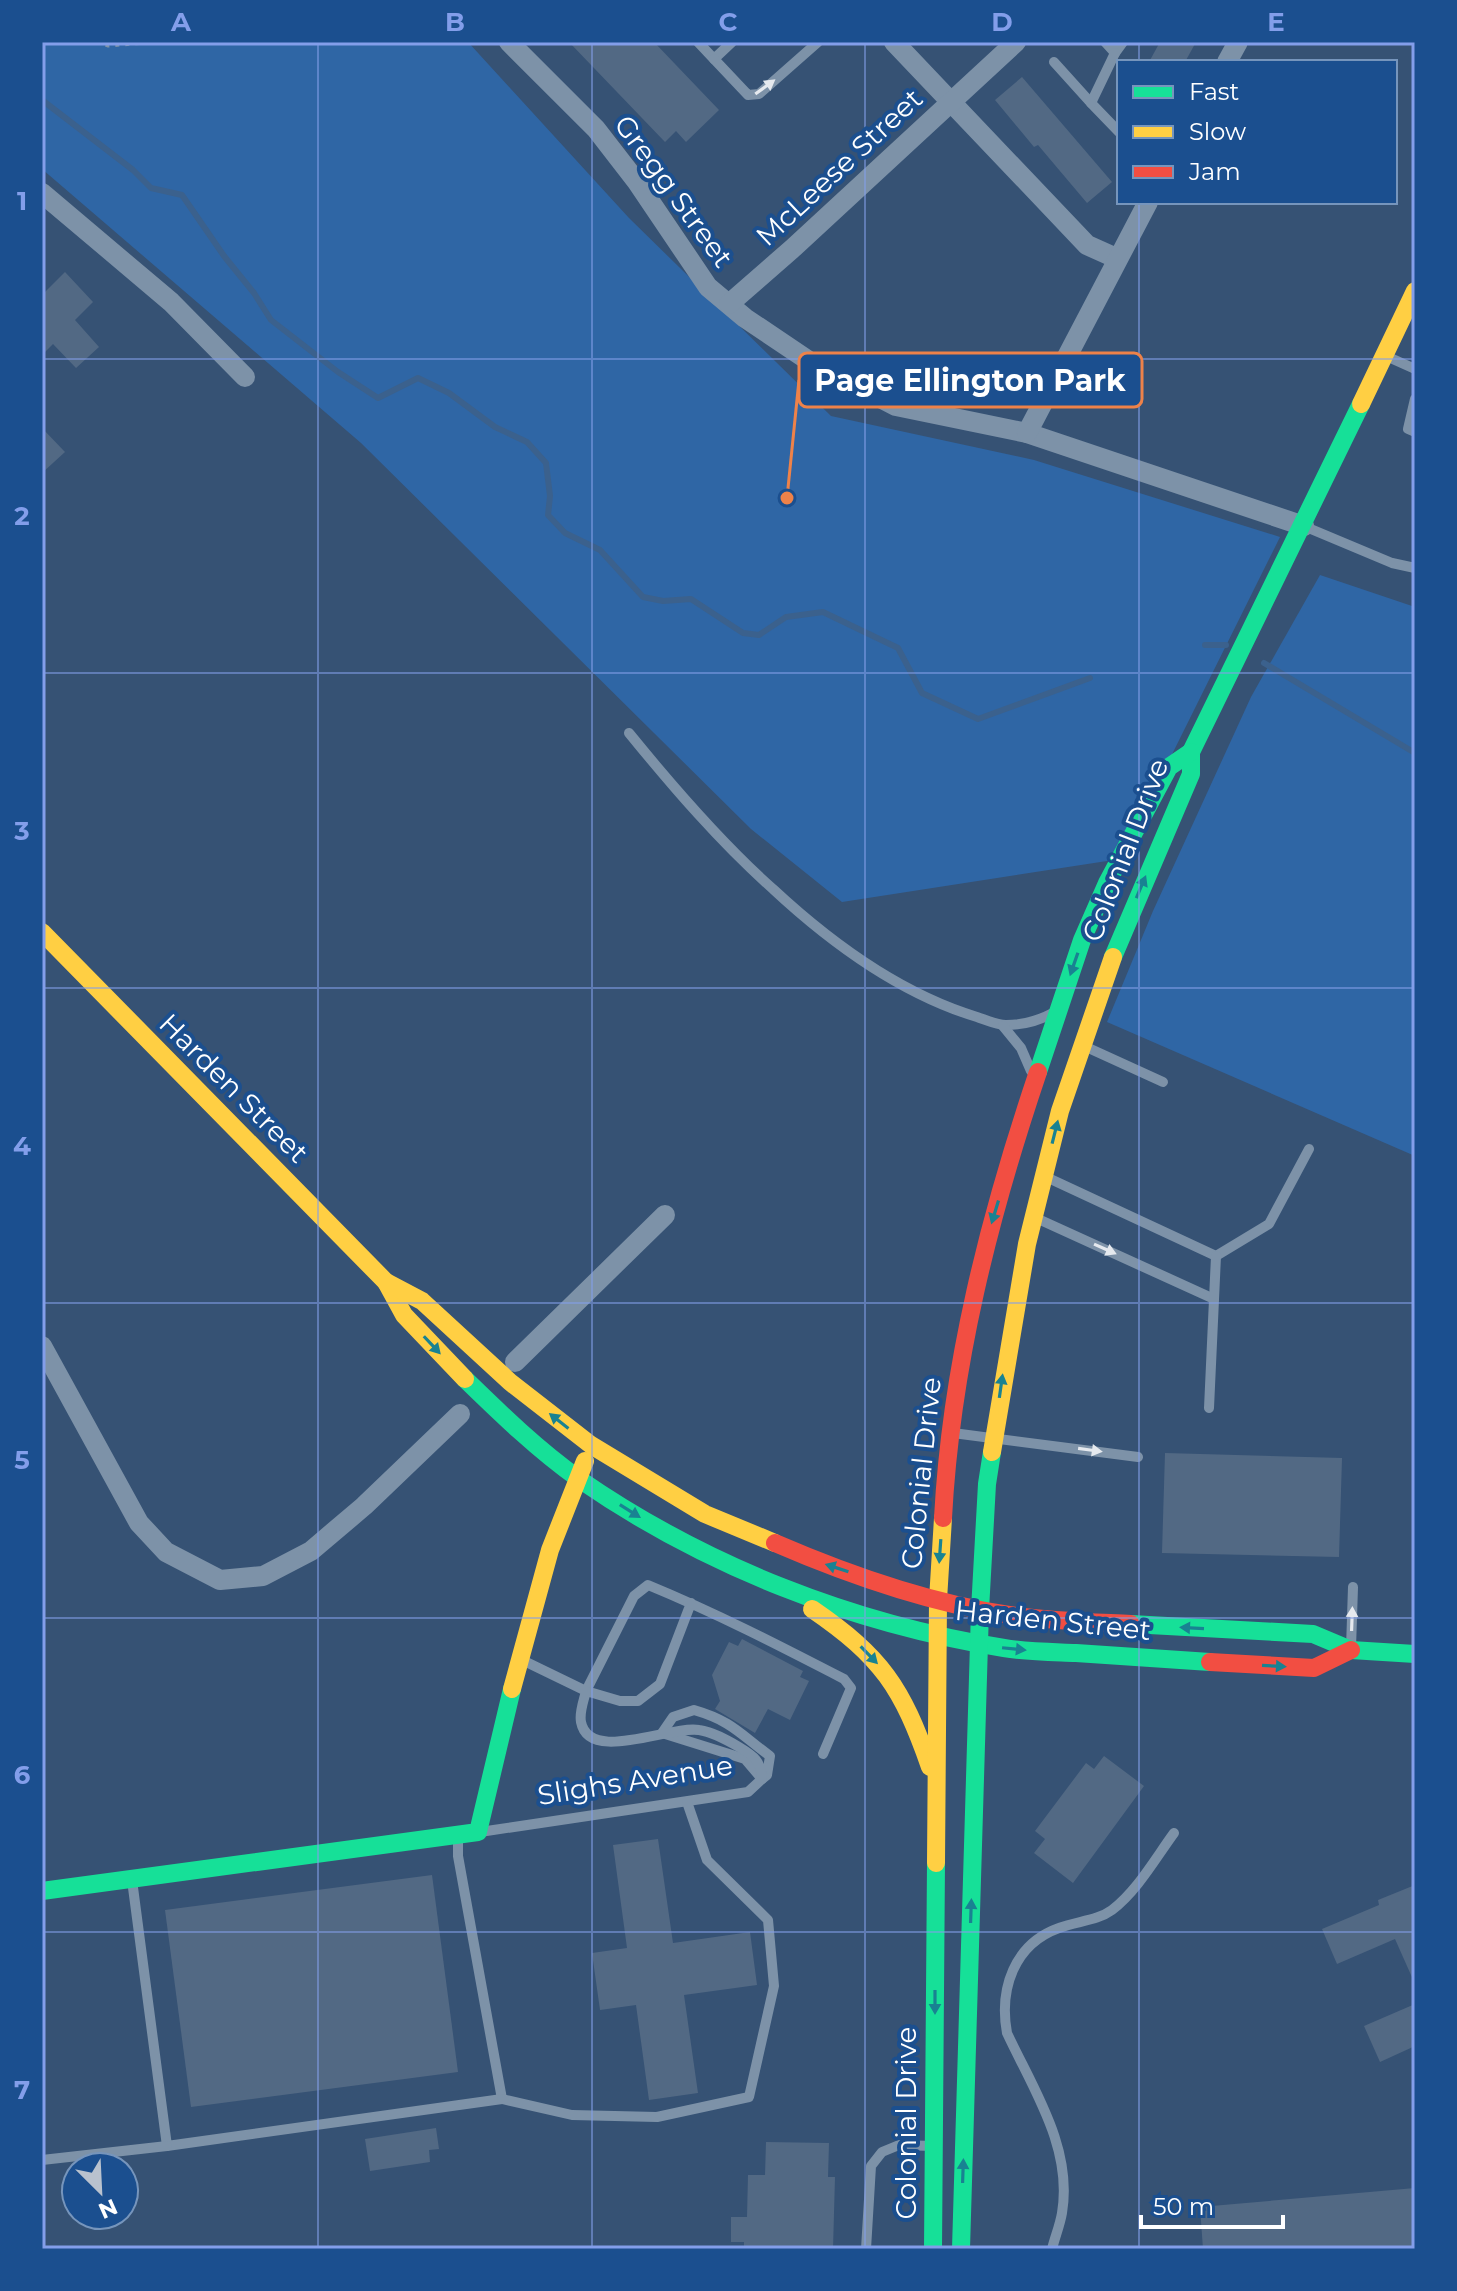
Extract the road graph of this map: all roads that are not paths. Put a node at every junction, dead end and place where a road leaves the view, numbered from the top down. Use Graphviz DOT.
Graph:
graph roads {
  1 [pos="509,42"];
  2 [pos="698,42"];
  3 [pos="732,42"];
  4 [pos="818,42"];
  5 [pos="894,42"];
  6 [pos="1016,42"];
  7 [pos="1105,42"];
  8 [pos="1123,42"];
  9 [pos="1238,42"];
  10 [pos="1115,53"];
  11 [pos="714,59"];
  12 [pos="1228,60"];
  13 [pos="1054,62"];
  14 [pos="951,102"];
  15 [pos="1091,103"];
  16 [pos="1117,130"];
  17 [pos="42,193"];
  18 [pos="1147,204"];
  19 [pos="1116,258"];
  20 [pos="1415,291"];
  21 [pos="729,304"];
  22 [pos="1385,355"];
  23 [pos="1415,369"];
  24 [pos="245,377"];
  25 [pos="1415,399"];
  26 [pos="1415,432"];
  27 [pos="1027,433"];
  28 [pos="1304,526"];
  29 [pos="1415,568"];
  30 [pos="629,733"];
  31 [pos="1191,752"];
  32 [pos="42,932"];
  33 [pos="1058,1010"];
  34 [pos="1003,1026"];
  35 [pos="1082,1045"];
  36 [pos="1035,1082"];
  37 [pos="1163,1082"];
  38 [pos="1309,1149"];
  39 [pos="1044,1176"];
  40 [pos="665,1215"];
  41 [pos="1034,1217"];
  42 [pos="1216,1256"];
  43 [pos="386,1282"];
  44 [pos="1214,1299"];
  45 [pos="42,1346"];
  46 [pos="518,1358"];
  47 [pos="1209,1408"];
  48 [pos="460,1414"];
  49 [pos="952,1433"];
  50 [pos="994,1436"];
  51 [pos="591,1445"];
  52 [pos="1138,1457"];
  53 [pos="578,1478"];
  54 [pos="1353,1587"];
  55 [pos="786,1590"];
  56 [pos="938,1600"];
  57 [pos="691,1603"];
  58 [pos="980,1610"];
  59 [pos="938,1636"];
  60 [pos="978,1644"];
  61 [pos="1351,1650"];
  62 [pos="1415,1654"];
  63 [pos="519,1658"];
  64 [pos="586,1691"];
  65 [pos="662,1733"];
  66 [pos="823,1754"];
  67 [pos="762,1774"];
  68 [pos="936,1784"];
  69 [pos="687,1802"];
  70 [pos="478,1832"];
  71 [pos="1174,1833"];
  72 [pos="458,1835"];
  73 [pos="132,1877"];
  74 [pos="42,1891"];
  75 [pos="502,2099"];
  76 [pos="167,2146"];
  77 [pos="934,2146"];
  78 [pos="42,2160"];
  79 [pos="866,2249"];
  80 [pos="933,2249"];
  81 [pos="961,2249"];
  82 [pos="1052,2249"];
  1 -- 21 [label="street, Gregg Street"];
  2 -- 11 [label="lane"];
  3 -- 11 [label="lane"];
  11 -- 4 [label="lane, one-way"];
  5 -- 14 [label="street"];
  6 -- 14 [label="street, McLeese Street"];
  7 -- 10 [label="lane"];
  8 -- 10 [label="lane"];
  9 -- 12 [label="street"];
  10 -- 15 [label="lane"];
  13 -- 15 [label="lane"];
  14 -- 19 [label="street"];
  14 -- 21 [label="street, McLeese Street"];
  15 -- 16 [label="lane"];
  17 -- 24 [label="street"];
  18 -- 19 [label="street"];
  19 -- 27 [label="street"];
  20 -- 22 [label="main road, Colonial Drive"];
  21 -- 27 [label="street, Gregg Street"];
  22 -- 23 [label="lane"];
  22 -- 28 [label="main road, Colonial Drive"];
  25 -- 26 [label="lane"];
  27 -- 28 [label="street, Gregg Street"];
  28 -- 29 [label="lane"];
  28 -- 31 [label="main road, Colonial Drive"];
  30 -- 34 [label="lane"];
  31 -- 33 [label="main road, Colonial Drive, one-way"];
  35 -- 31 [label="main road, Colonial Drive, one-way"];
  32 -- 43 [label="main road, Harden Street"];
  33 -- 34 [label="lane"];
  33 -- 36 [label="main road, Colonial Drive"];
  34 -- 36 [label="lane"];
  35 -- 37 [label="lane"];
  39 -- 35 [label="main road, Colonial Drive, one-way"];
  36 -- 49 [label="main road, Colonial Drive, one-way"];
  38 -- 42 [label="lane"];
  39 -- 41 [label="main road, Colonial Drive"];
  39 -- 42 [label="lane"];
  40 -- 46 [label="street"];
  41 -- 44 [label="lane, one-way"];
  50 -- 41 [label="main road, Colonial Drive, one-way"];
  42 -- 44 [label="lane"];
  51 -- 43 [label="main road, Harden Street, one-way"];
  43 -- 53 [label="main road, Harden Street, one-way"];
  44 -- 47 [label="lane"];
  45 -- 48 [label="street"];
  49 -- 50 [label="lane"];
  49 -- 56 [label="main road, Colonial Drive, one-way"];
  50 -- 52 [label="lane, one-way"];
  50 -- 58 [label="main road, Colonial Drive"];
  51 -- 53 [label="main road"];
  56 -- 51 [label="main road, Harden Street, one-way"];
  53 -- 55 [label="main road, Harden Street, one-way"];
  53 -- 63 [label="main road"];
  61 -- 54 [label="lane, one-way"];
  55 -- 59 [label="main road, Harden Street"];
  55 -- 68 [label="main road, one-way"];
  56 -- 58 [label="main road, Harden Street"];
  56 -- 59 [label="main road, Colonial Drive"];
  57 -- 64 [label="lane"];
  57 -- 64 [label="lane, Slighs Avenue"];
  57 -- 66 [label="lane"];
  58 -- 60 [label="main road, Colonial Drive"];
  61 -- 58 [label="main road, Harden Street, one-way"];
  59 -- 60 [label="main road, Harden Street"];
  59 -- 68 [label="main road, Colonial Drive"];
  60 -- 61 [label="main road, Harden Street, one-way"];
  81 -- 60 [label="main road, Colonial Drive, one-way"];
  61 -- 62 [label="main road, Harden Street"];
  63 -- 64 [label="lane"];
  63 -- 70 [label="main road"];
  64 -- 65 [label="lane, Slighs Avenue"];
  65 -- 67 [label="lane, Slighs Avenue"];
  65 -- 67 [label="lane"];
  67 -- 69 [label="lane, Slighs Avenue"];
  68 -- 77 [label="main road, Colonial Drive, one-way"];
  69 -- 70 [label="lane, Slighs Avenue"];
  69 -- 75 [label="lane"];
  70 -- 72 [label="main road, Slighs Avenue"];
  71 -- 82 [label="lane"];
  72 -- 73 [label="main road, Slighs Avenue"];
  72 -- 75 [label="lane"];
  73 -- 74 [label="main road, Slighs Avenue"];
  73 -- 76 [label="lane"];
  75 -- 76 [label="lane"];
  76 -- 78 [label="lane"];
  77 -- 79 [label="lane"];
  77 -- 80 [label="main road, Colonial Drive"];
}
